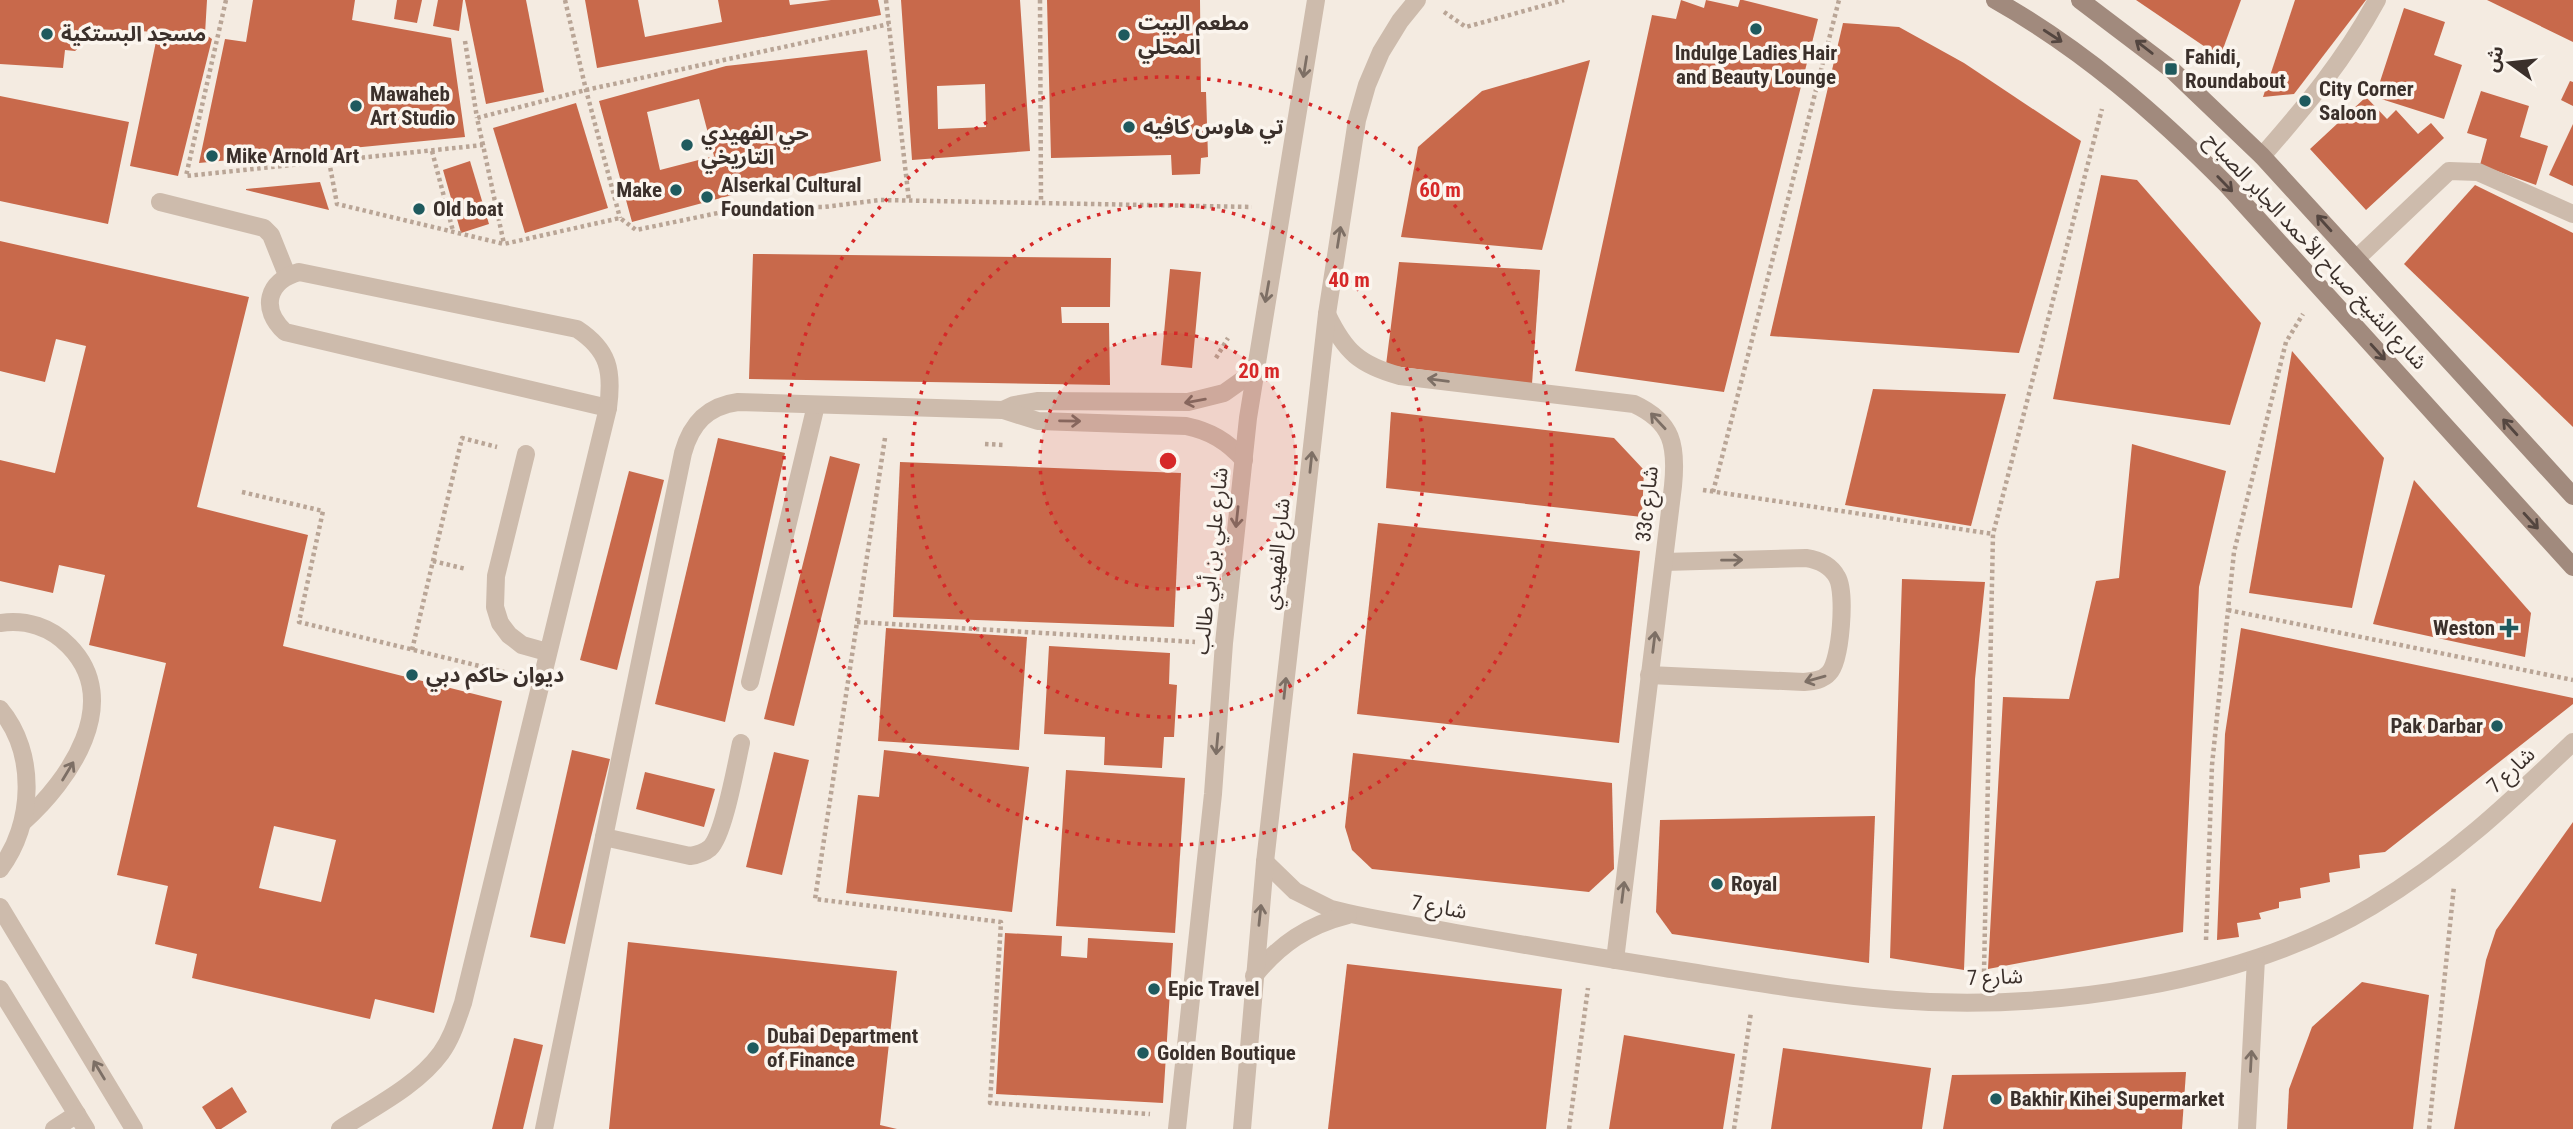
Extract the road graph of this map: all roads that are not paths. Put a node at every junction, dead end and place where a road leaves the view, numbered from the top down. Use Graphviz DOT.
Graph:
graph roads {
  1 [pos="1316,0"];
  2 [pos="1417,0"];
  3 [pos="1995,0"];
  4 [pos="2080,0"];
  5 [pos="2377,0"];
  6 [pos="2102,7"];
  7 [pos="2262,156"];
  8 [pos="160,202"];
  9 [pos="2573,214"];
  10 [pos="2356,259"];
  11 [pos="287,275"];
  12 [pos="1327,314"];
  13 [pos="1255,371"];
  14 [pos="816,405"];
  15 [pos="608,408"];
  16 [pos="1003,410"];
  17 [pos="526,454"];
  18 [pos="1244,460"];
  19 [pos="2573,496"];
  20 [pos="1664,562"];
  21 [pos="2573,566"];
  22 [pos="0,623"];
  23 [pos="547,652"];
  24 [pos="1649,675"];
  25 [pos="750,682"];
  26 [pos="0,709"];
  27 [pos="2573,742"];
  28 [pos="741,743"];
  29 [pos="23,822"];
  30 [pos="604,837"];
  31 [pos="1265,863"];
  32 [pos="0,869"];
  33 [pos="0,907"];
  34 [pos="1351,914"];
  35 [pos="2256,959"];
  36 [pos="1615,960"];
  37 [pos="1254,976"];
  38 [pos="0,989"];
  39 [pos="82,1122"];
  40 [pos="1178,1122"];
  41 [pos="54,1129"];
  42 [pos="134,1129"];
  43 [pos="340,1129"];
  44 [pos="544,1129"];
  45 [pos="1242,1129"];
  46 [pos="2247,1129"];
  1 -- 13 [label="street, شارع علي بن أبي طالب, one-way"];
  12 -- 2 [label="street, شارع الفهيدي, one-way"];
  3 -- 21 [label="main road, شارع الشيخ صباح الأحمد الجابر الصباح, one-way"];
  4 -- 6 [label="main road, شارع الشيخ صباح الأحمد الجابر الصباح"];
  5 -- 7 [label="street"];
  7 -- 6 [label="main road, شارع الشيخ صباح الأحمد الجابر الصباح, one-way"];
  10 -- 7 [label="main road, شارع الشيخ صباح الأحمد الجابر الصباح, one-way"];
  8 -- 11 [label="street"];
  9 -- 10 [label="street"];
  19 -- 10 [label="main road, شارع الشيخ صباح الأحمد الجابر الصباح, one-way"];
  11 -- 15 [label="street"];
  11 -- 15 [label="street"];
  20 -- 12 [label="street, 33c شارع, one-way"];
  31 -- 12 [label="street, شارع الفهيدي, one-way"];
  13 -- 16 [label="street, one-way"];
  13 -- 18 [label="street, شارع علي بن أبي طالب"];
  14 -- 16 [label="street"];
  14 -- 25 [label="street"];
  14 -- 30 [label="street"];
  15 -- 23 [label="street"];
  16 -- 18 [label="street, one-way"];
  17 -- 23 [label="street"];
  18 -- 40 [label="street, شارع علي بن أبي طالب, one-way"];
  24 -- 20 [label="street, 33c شارع, one-way"];
  20 -- 24 [label="street, one-way"];
  29 -- 22 [label="street, one-way"];
  23 -- 43 [label="street"];
  36 -- 24 [label="street, 33c شارع, one-way"];
  26 -- 29 [label="street"];
  27 -- 35 [label="street, شارع 7"];
  28 -- 30 [label="street"];
  29 -- 32 [label="street"];
  30 -- 44 [label="street"];
  31 -- 34 [label="street, شارع 7"];
  37 -- 31 [label="street, شارع الفهيدي, one-way"];
  42 -- 33 [label="street, one-way"];
  34 -- 36 [label="street, شارع 7"];
  34 -- 37 [label="street, شارع 7"];
  35 -- 36 [label="street, شارع 7"];
  46 -- 35 [label="street, one-way"];
  37 -- 45 [label="street, شارع الفهيدي"];
  38 -- 39 [label="street"];
  39 -- 41 [label="street"];
}
